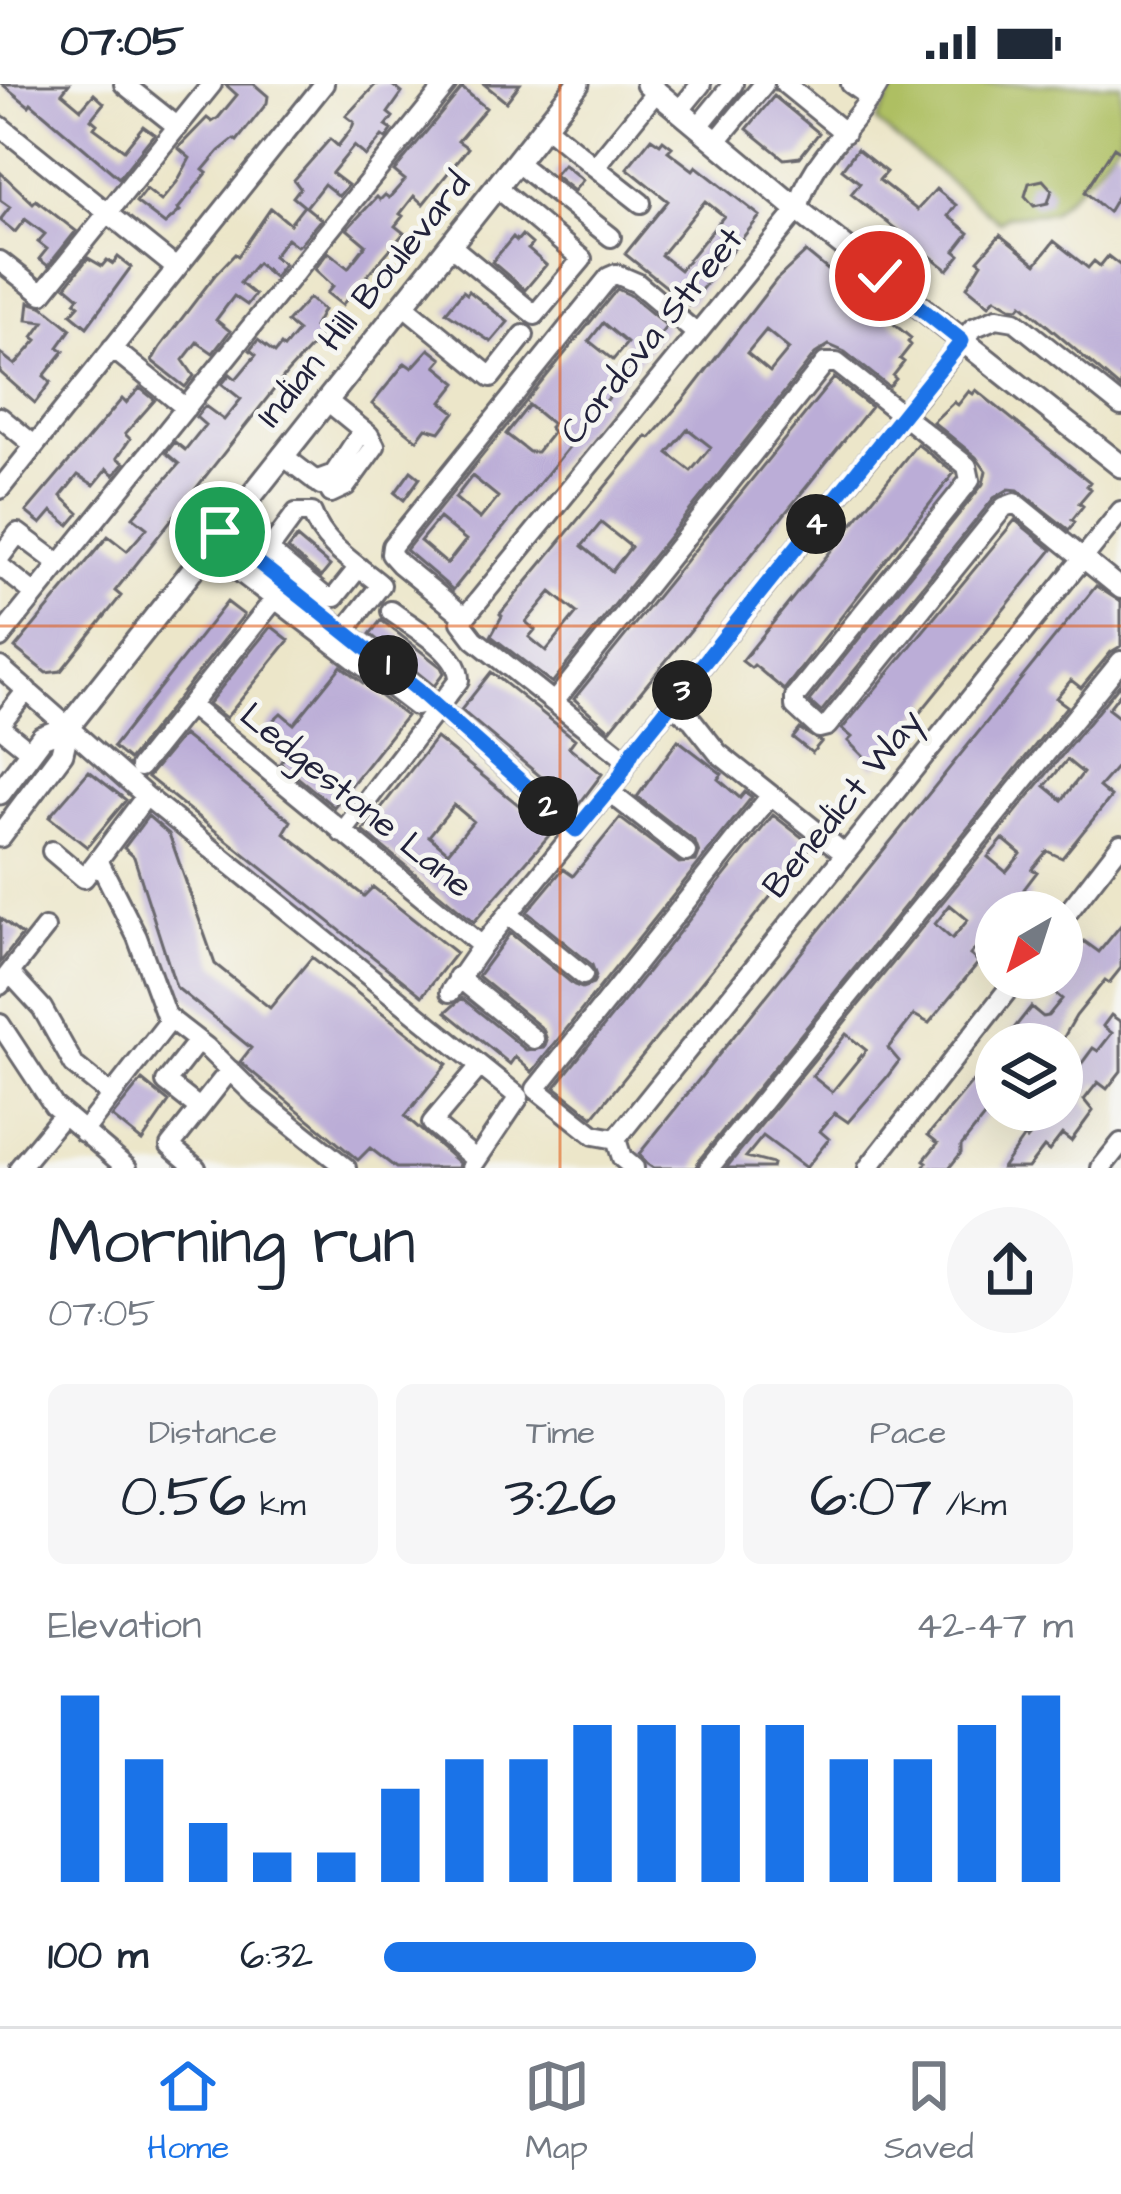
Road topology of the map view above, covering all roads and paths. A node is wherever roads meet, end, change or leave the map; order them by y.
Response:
1 (124, 84) edge
2 (212, 84) edge
3 (447, 84) edge
4 (578, 84) edge
5 (701, 84) edge
6 (733, 84) edge
7 (764, 84) edge
8 (785, 84) edge
9 (851, 84) edge
10 (313, 88) edge
11 (651, 88) edge
12 (875, 91) edge
13 (679, 111) junction
14 (0, 126) edge
15 (545, 126) junction
16 (178, 127) junction
17 (845, 133) junction
18 (707, 134) junction
19 (516, 162) junction
20 (596, 167) junction
21 (496, 187) junction
22 (640, 203) dead end
23 (798, 210) junction
24 (108, 214) junction
25 (611, 236) dead end
26 (450, 245) junction
27 (0, 261) edge
28 (176, 268) junction
29 (402, 304) junction
30 (697, 334) junction
31 (524, 335) dead end
32 (962, 341) junction
33 (112, 347) junction
34 (326, 400) junction
35 (1121, 406) edge
36 (186, 408) junction
37 (903, 416) junction
38 (0, 417) edge
39 (359, 427) junction
40 (34, 445) junction
41 (282, 455) junction
42 (1121, 466) edge
43 (314, 481) junction
44 (0, 489) edge
45 (1121, 511) edge
46 (214, 540) junction
47 (1082, 559) junction
48 (0, 562) edge
49 (58, 563) junction
50 (359, 567) junction
51 (1121, 589) edge
52 (35, 594) junction
53 (274, 600) junction
54 (391, 610) dead end
55 (463, 620) junction
56 (3, 627) edge
57 (339, 637) junction
58 (1121, 661) edge
59 (0, 667) edge
60 (27, 690) junction
61 (554, 702) junction
62 (671, 703) junction
63 (190, 706) junction
64 (432, 706) junction
65 (0, 725) edge
66 (68, 727) junction
67 (31, 752) junction
68 (630, 756) junction
69 (140, 767) dead end
70 (608, 791) junction
71 (0, 793) edge
72 (771, 795) junction
73 (146, 796) junction
74 (576, 830) junction
75 (342, 833) junction
76 (0, 836) edge
77 (1121, 844) edge
78 (52, 851) dead end
79 (686, 852) dead end
80 (845, 854) junction
81 (98, 860) junction
82 (1083, 893) edge
83 (508, 914) junction
84 (45, 928) dead end
85 (482, 946) junction
86 (583, 975) dead end
87 (5, 979) edge
88 (1000, 999) edge
89 (171, 1019) junction
90 (1, 1027) edge
91 (534, 1039) dead end
92 (198, 1041) junction
93 (480, 1066) junction
94 (230, 1070) junction
95 (111, 1095) junction
96 (199, 1108) junction
97 (63, 1115) junction
98 (83, 1132) junction
99 (616, 1139) junction
100 (1121, 1143) edge
101 (473, 1163) edge
102 (19, 1168) edge
103 (128, 1168) edge
104 (196, 1168) edge
105 (346, 1168) edge
106 (634, 1168) edge
107 (709, 1168) edge
108 (868, 1168) edge
109 (1101, 1168) edge

1 - 16 street
2 - 16 street
3 - 36 street
4 - 15 main road, Indian Hill Boulevard
5 - 13 street
6 - 18 street
7 - 18 street
8 - 17 street
9 - 12 street
10 - 28 street
11 - 13 main road
11 - 20 street
12 - 17 street, Cordova Street
13 - 18 main road
14 - 24 street
15 - 19 main road, Indian Hill Boulevard
15 - 20 street
16 - 24 street
17 - 23 street, Cordova Street
18 - 23 main road
19 - 21 main road, Indian Hill Boulevard
19 - 25 street
20 - 22 street
21 - 26 main road, Indian Hill Boulevard
21 - 26 street
23 - 30 street, Cordova Street
23 - 32 main road
24 - 27 street
24 - 28 street
26 - 29 main road, Indian Hill Boulevard
28 - 33 street
29 - 31 street
29 - 34 main road, Indian Hill Boulevard
30 - 55 street, Cordova Street
30 - 55 street
32 - 35 street
32 - 37 street
32 - 42 main road
33 - 36 street
33 - 40 street
34 - 39 street
34 - 41 main road, Indian Hill Boulevard
36 - 49 street
37 - 47 street
37 - 61 street
37 - 62 street
38 - 40 street
39 - 43 street
39 - 43 street
40 - 44 street
41 - 43 street
41 - 46 main road, Indian Hill Boulevard
45 - 47 street, Benedict Way
46 - 53 street
46 - 57 street
46 - 66 main road, Indian Hill Boulevard
47 - 51 street
47 - 80 street, Benedict Way
48 - 49 street
48 - 52 street
49 - 52 street
50 - 50 street
50 - 57 street
52 - 56 street
53 - 57 street
53 - 63 street, Ledgestone Lane
54 - 64 street
55 - 61 street
57 - 64 street
58 - 107 street
59 - 60 street
60 - 65 street
60 - 66 street
61 - 68 street
62 - 68 street
62 - 72 street
63 - 69 street, Ledgestone Lane
63 - 75 street, Ledgestone Lane
64 - 74 street
64 - 75 street
65 - 67 street
66 - 67 main road
66 - 73 street
66 - 76 main road
67 - 71 main road
68 - 70 street
70 - 74 street
70 - 79 street
72 - 80 street
72 - 99 street
73 - 81 street
73 - 93 street
74 - 83 street
75 - 85 street, Ledgestone Lane
77 - 82 street
78 - 81 street
80 - 99 street, Benedict Way
81 - 89 street
83 - 85 street
83 - 86 street
84 - 87 street
85 - 91 street
87 - 95 street
88 - 108 street
89 - 92 street
89 - 95 street
90 - 97 street
92 - 94 street
92 - 96 street
93 - 101 street
93 - 101 street
94 - 96 street
94 - 105 street
95 - 98 street
96 - 104 street
97 - 98 street
97 - 102 street
98 - 103 street
99 - 106 street
100 - 109 street

